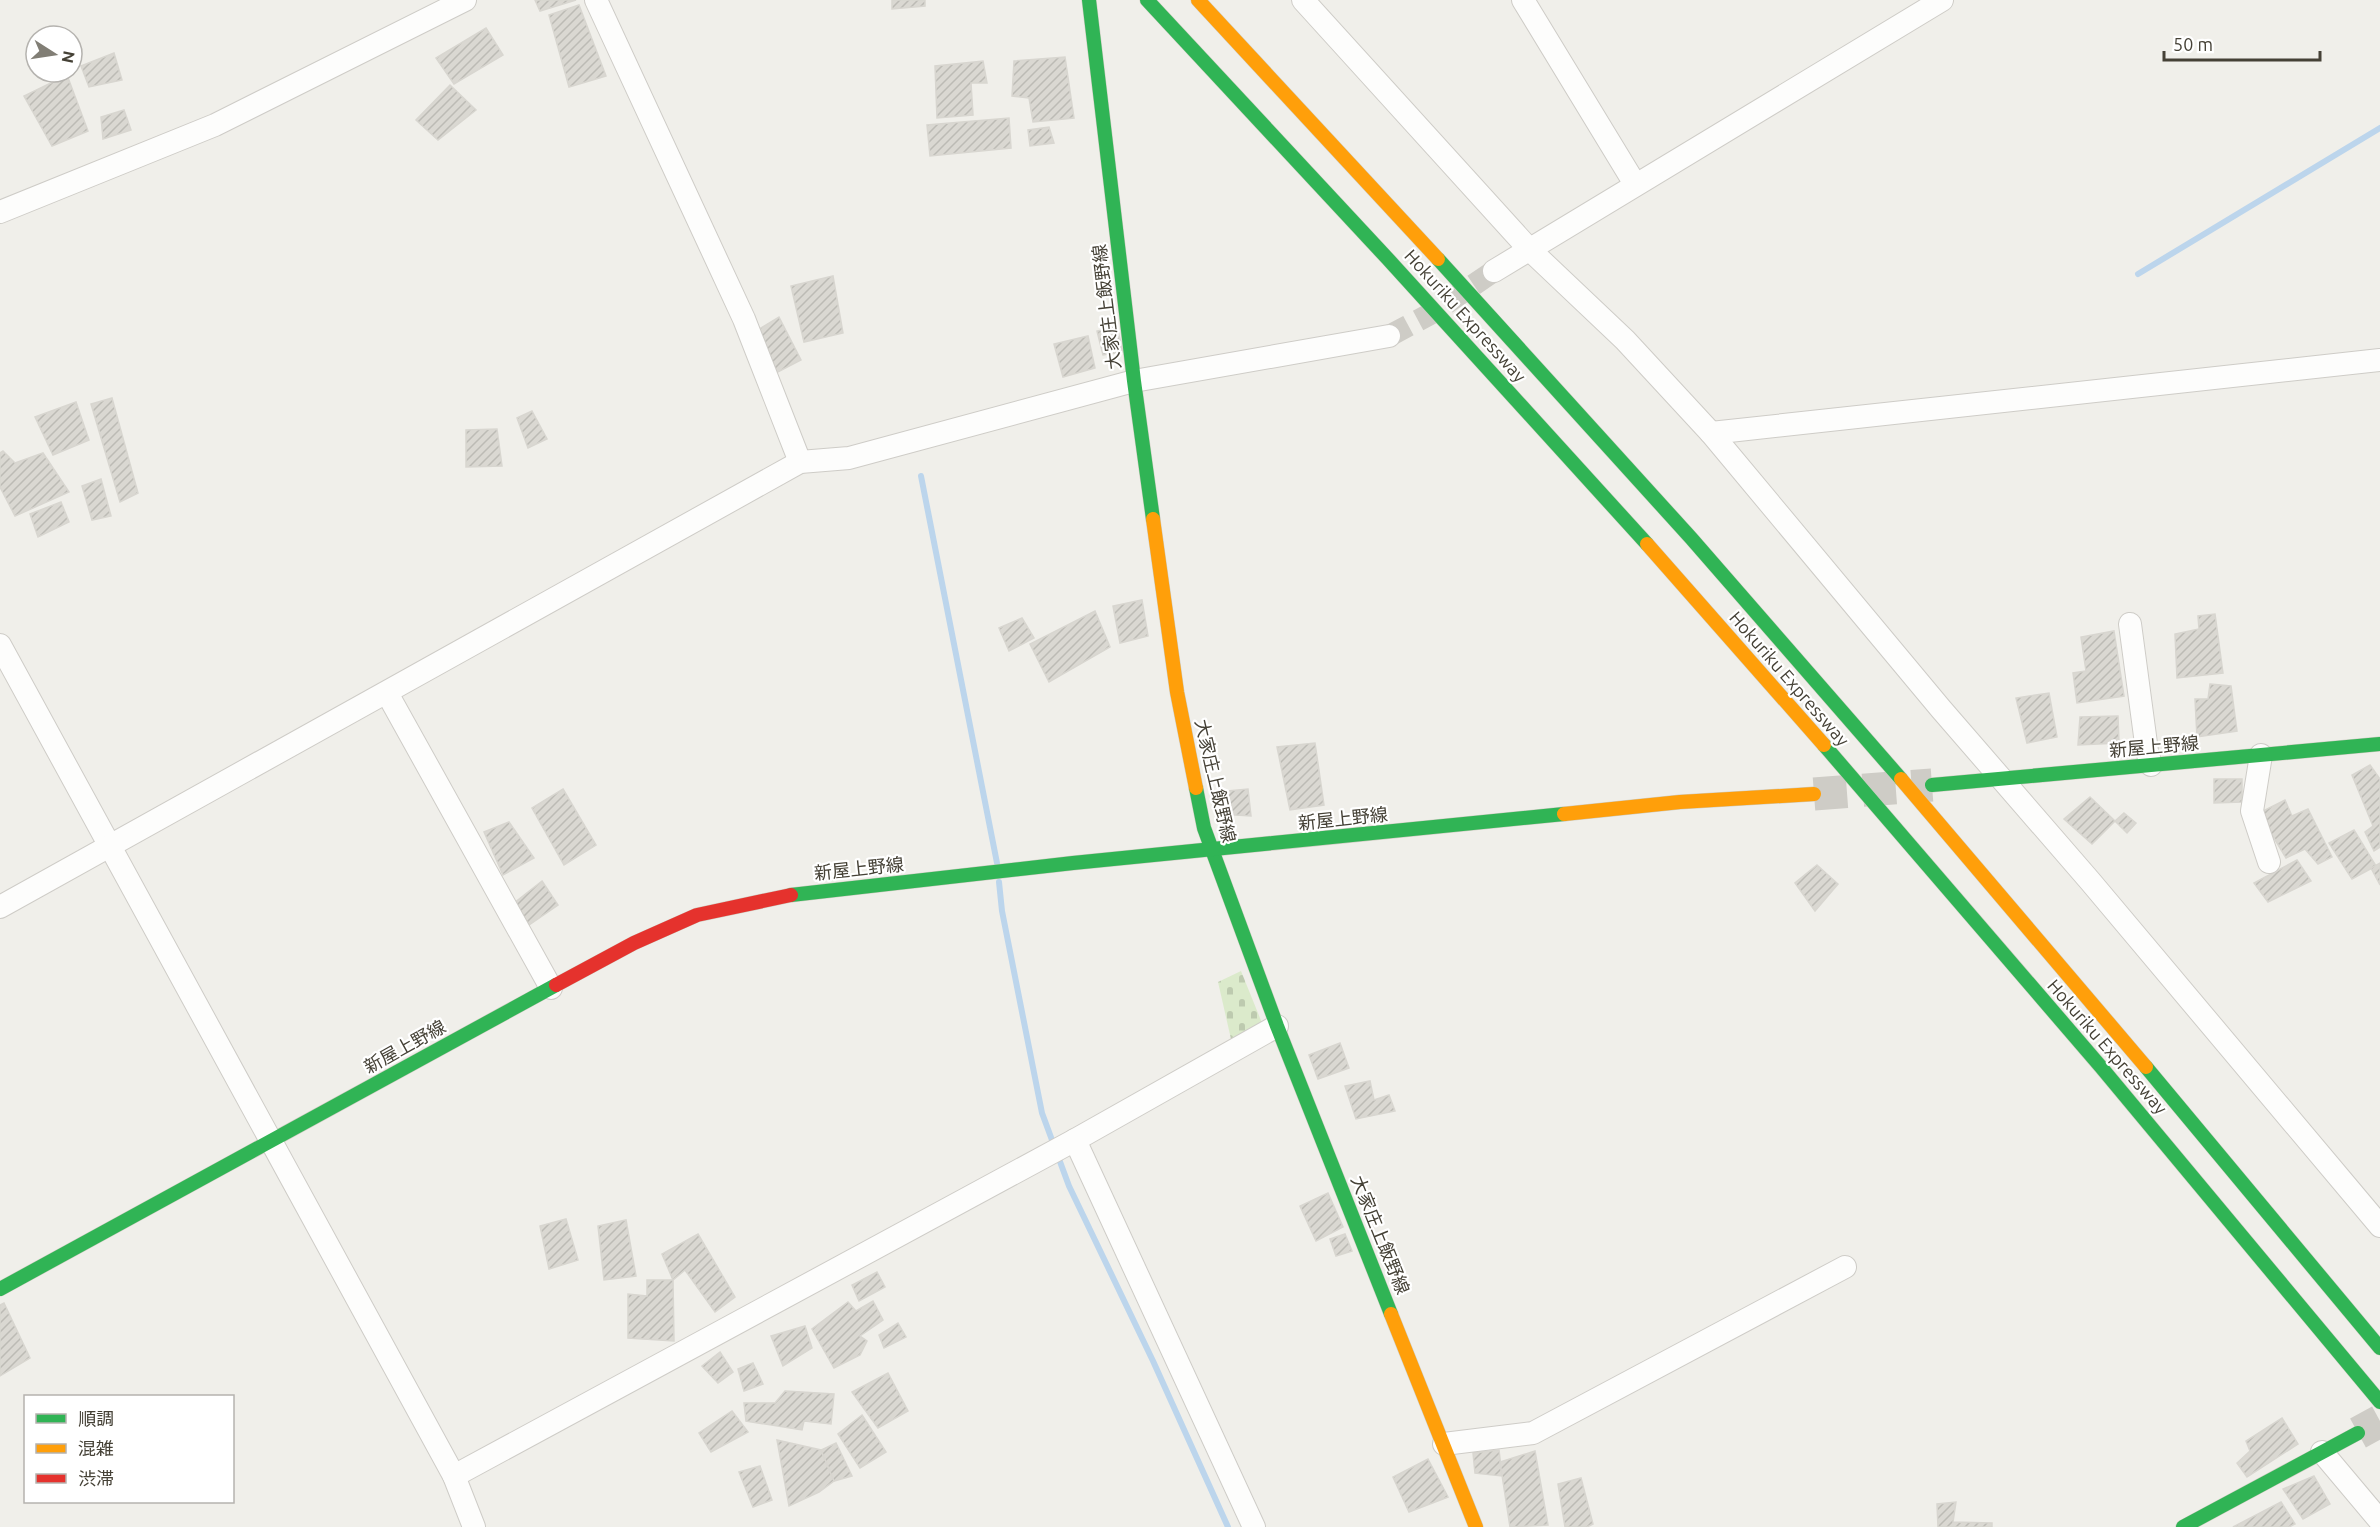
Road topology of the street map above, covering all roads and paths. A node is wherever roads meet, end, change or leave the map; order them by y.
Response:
1 (465, 0) edge
2 (596, 0) edge
3 (1089, 0) edge
4 (1147, 0) edge
5 (1198, 0) edge
6 (1303, 0) edge
7 (1523, 0) edge
8 (1942, 0) edge
9 (1635, 184) junction
10 (0, 212) edge
11 (1529, 249) junction
12 (1494, 271) tunnel mouth
13 (1389, 336) tunnel mouth
14 (2380, 360) edge
15 (1134, 381) junction
16 (1711, 433) junction
17 (800, 462) junction
18 (2130, 624) dead end
19 (0, 645) edge
20 (387, 693) junction
21 (2380, 744) edge
22 (2260, 755) junction
23 (2151, 765) junction
24 (2002, 779) junction
25 (1932, 785) tunnel mouth
26 (1814, 794) tunnel mouth
27 (109, 847) junction
28 (1212, 850) junction
29 (2269, 862) dead end
30 (0, 907) edge
31 (551, 988) junction
32 (1278, 1026) junction
33 (1074, 1140) junction
34 (271, 1141) junction
35 (2380, 1226) edge
36 (1845, 1267) dead end
37 (0, 1289) edge
38 (2380, 1348) edge
39 (2380, 1402) edge
40 (2358, 1433) tunnel mouth
41 (1443, 1444) junction
42 (2322, 1452) junction
43 (454, 1476) junction
44 (2380, 1521) edge
45 (474, 1527) edge
46 (1254, 1527) edge
47 (1476, 1527) edge
48 (2182, 1527) edge

1 - 10 street
2 - 17 street
3 - 15 main road, 大家庄上飯野線
4 - 39 main road, Hokuriku Expressway
5 - 38 main road, Hokuriku Expressway
6 - 11 street
7 - 9 street
8 - 9 street
9 - 11 street
11 - 12 street
11 - 16 street
13 - 15 street
14 - 16 street
15 - 17 street
15 - 28 main road, 大家庄上飯野線
16 - 24 street
17 - 20 street
18 - 23 street
19 - 27 street
20 - 27 street
20 - 31 street
21 - 22 main road, 新屋上野線
22 - 23 main road, 新屋上野線
22 - 29 street
23 - 24 main road, 新屋上野線
24 - 25 main road, 新屋上野線
24 - 35 street
26 - 28 main road, 新屋上野線
27 - 30 street
27 - 34 street
28 - 31 main road, 新屋上野線
28 - 32 main road, 大家庄上飯野線
31 - 34 main road, 新屋上野線
32 - 33 street
32 - 41 main road, 大家庄上飯野線
33 - 43 street
33 - 46 street
34 - 37 main road, 新屋上野線
34 - 43 street
36 - 41 street
40 - 42 main road
41 - 47 main road, 大家庄上飯野線
42 - 44 street
42 - 48 main road
43 - 45 street

